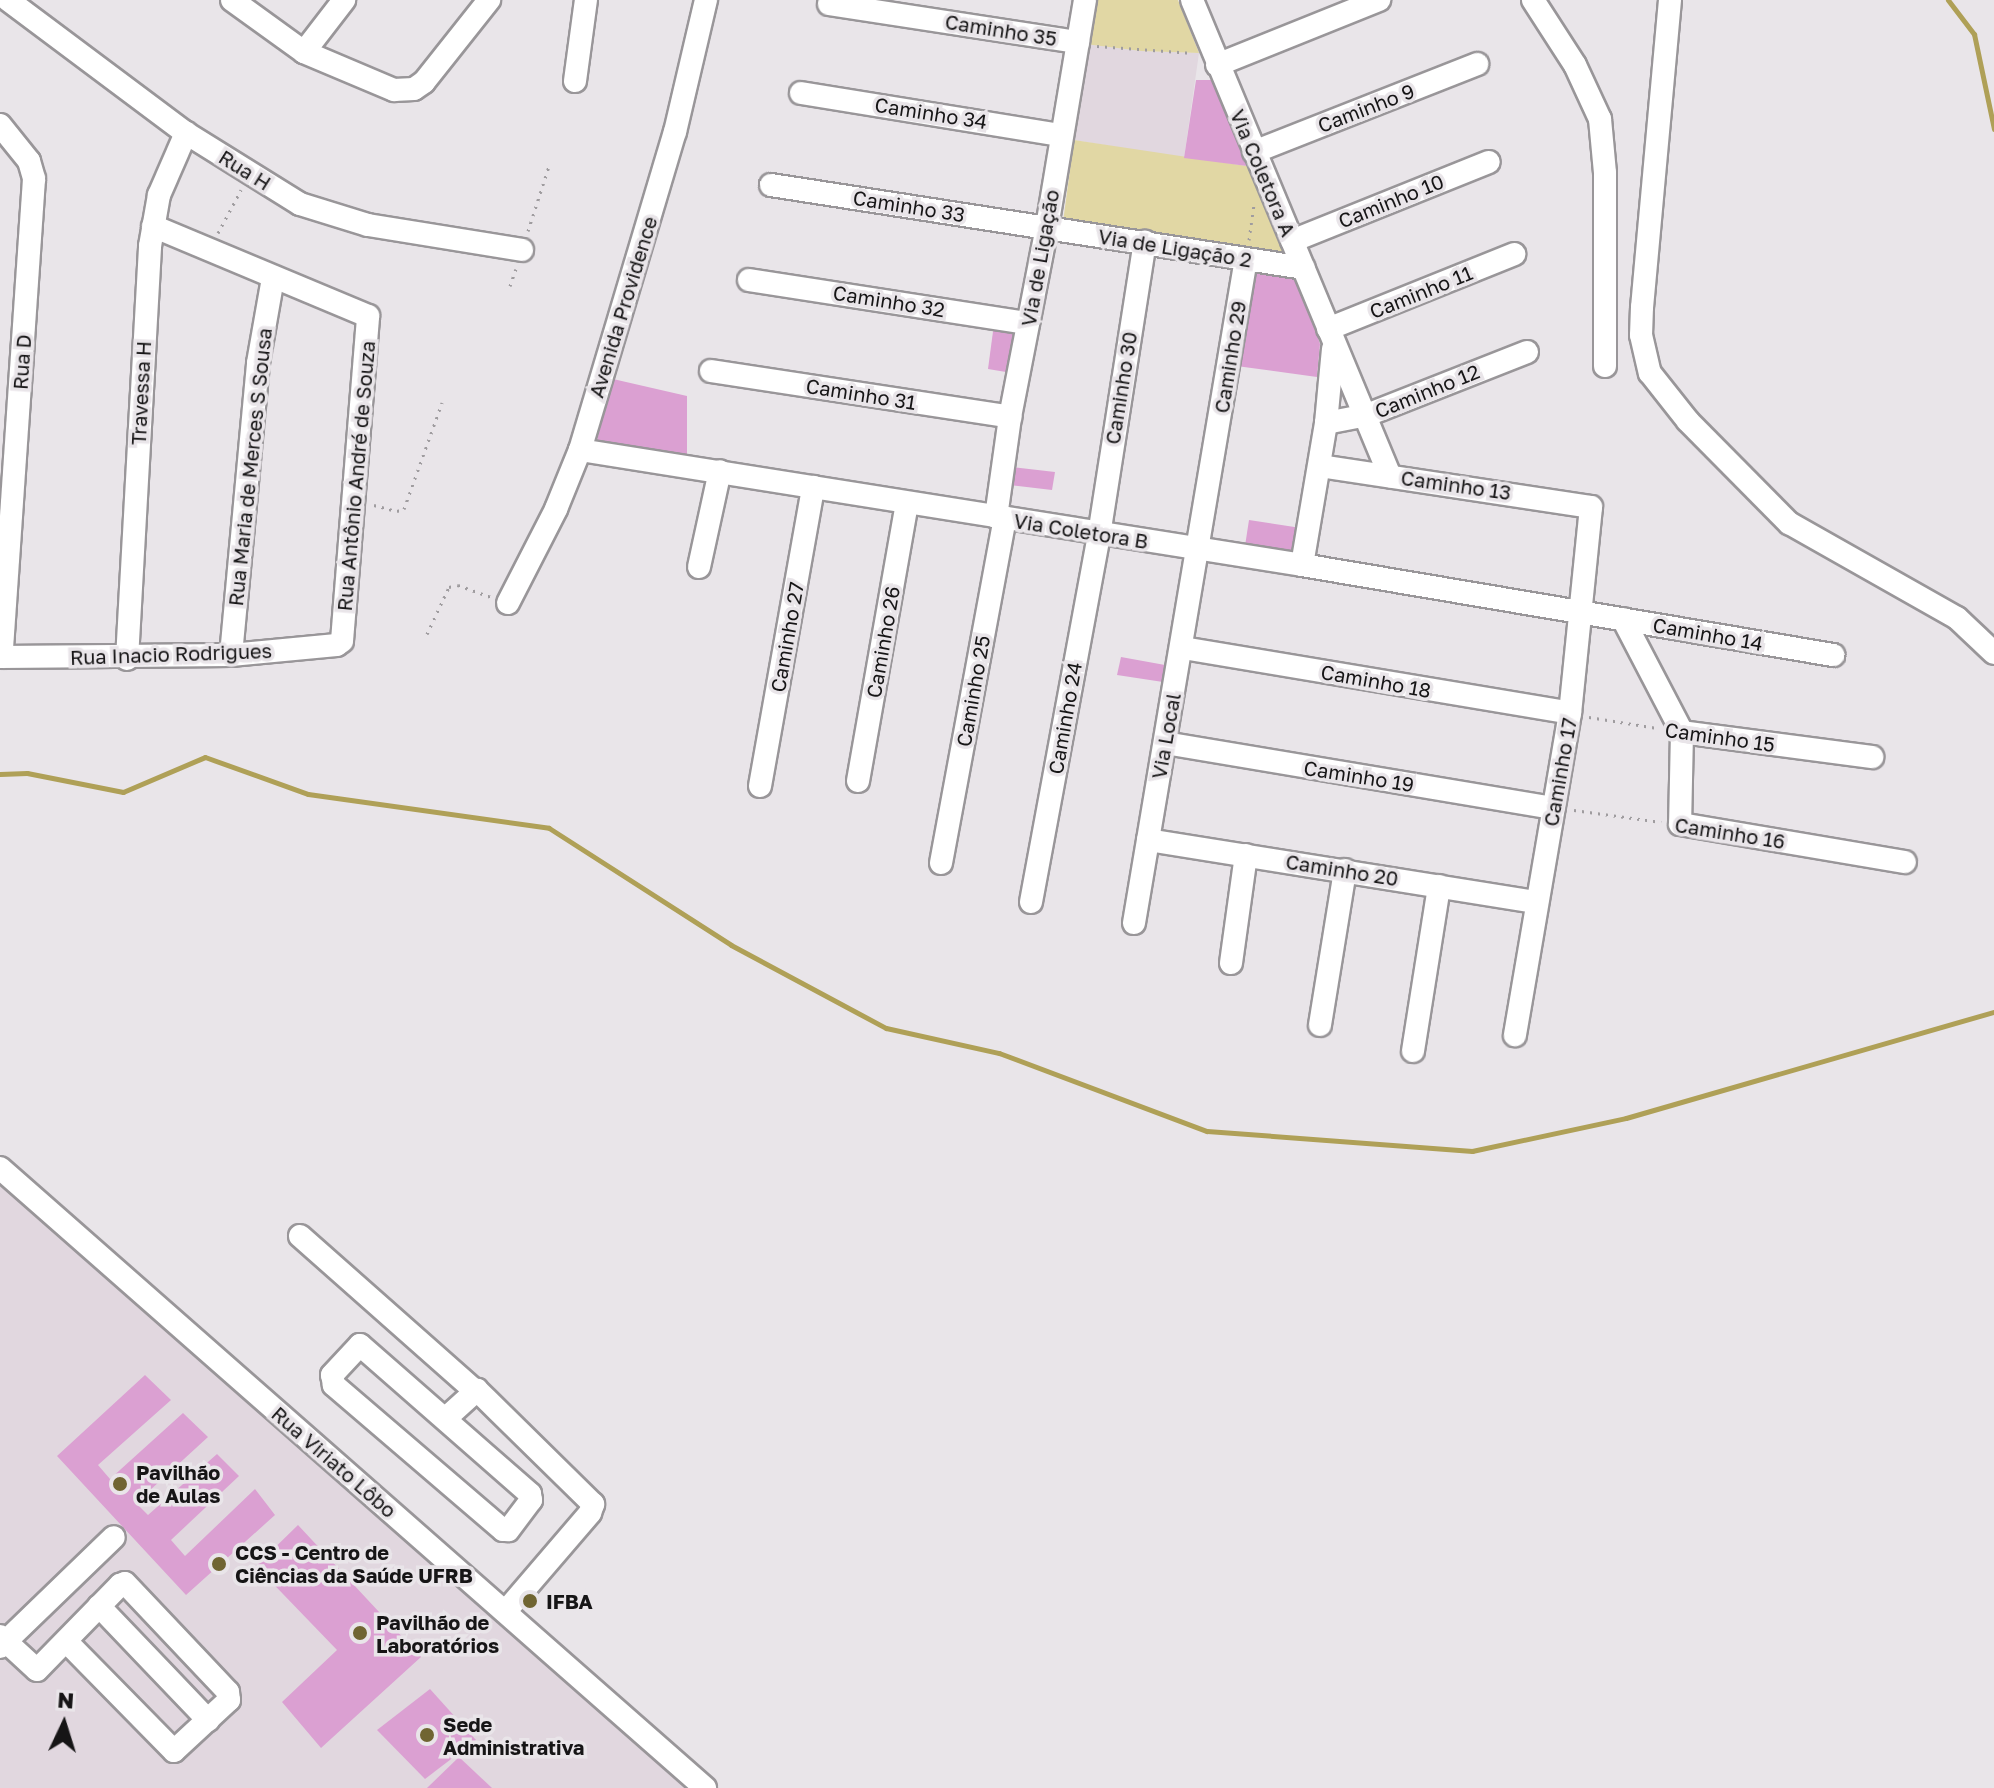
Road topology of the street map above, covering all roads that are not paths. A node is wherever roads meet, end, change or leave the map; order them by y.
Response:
1 (8, 0) edge
2 (232, 0) edge
3 (344, 0) edge
4 (489, 0) edge
5 (586, 0) edge
6 (706, 0) edge
7 (1085, 0) edge
8 (1192, 0) edge
9 (1379, 0) edge
10 (1533, 0) edge
11 (1670, 0) edge
12 (829, 4) dead end
13 (1078, 42) junction
14 (304, 52) junction
15 (1215, 59) junction
16 (1477, 64) dead end
17 (575, 81) dead end
18 (801, 93) dead end
19 (0, 125) edge
20 (186, 133) junction
21 (1061, 135) junction
22 (1257, 158) junction
23 (1489, 162) dead end
24 (771, 185) dead end
25 (153, 226) junction
26 (1047, 227) junction
27 (1292, 241) junction
28 (1145, 242) junction
29 (522, 250) road end
30 (1515, 254) dead end
31 (1246, 259) junction
32 (1304, 268) junction
33 (273, 278) junction
34 (749, 280) dead end
35 (1028, 323) junction
36 (1330, 338) junction
37 (1527, 352) dead end
38 (1605, 366) dead end
39 (711, 371) dead end
40 (1367, 415) junction
41 (1010, 417) junction
42 (1326, 423) junction
43 (580, 450) junction
44 (1320, 466) junction
45 (720, 471) junction
46 (1390, 476) junction
47 (813, 487) junction
48 (907, 503) junction
49 (1591, 507) joint
50 (1000, 518) junction
51 (1099, 535) junction
52 (1198, 549) junction
53 (1302, 565) junction
54 (699, 567) dead end
55 (508, 603) road end
56 (1582, 612) junction
57 (1623, 619) junction
58 (341, 643) joint
59 (1183, 648) junction
60 (1994, 653) edge
61 (231, 655) junction
62 (1833, 655) dead end
63 (0, 657) edge
64 (127, 659) junction
65 (1570, 713) junction
66 (1682, 732) junction
67 (1165, 743) junction
68 (1872, 757) dead end
69 (858, 781) dead end
70 (760, 786) dead end
71 (1554, 808) junction
72 (1148, 840) junction
73 (1246, 855) junction
74 (1905, 862) dead end
75 (941, 863) dead end
76 (1345, 870) junction
77 (1439, 886) junction
78 (1031, 902) dead end
79 (1536, 902) junction
80 (1134, 923) dead end
81 (1231, 963) dead end
82 (1320, 1025) dead end
83 (1515, 1035) dead end
84 (1413, 1051) dead end
85 (0, 1168) edge
86 (300, 1236) dead end
87 (474, 1390) junction
88 (446, 1418) junction
89 (114, 1537) dead end
90 (99, 1606) junction
91 (505, 1612) junction
92 (66, 1641) junction
93 (2, 1642) edge
94 (208, 1720) junction
95 (705, 1788) edge

1 - 20 street, Rua H
2 - 14 street
3 - 14 street
4 - 14 street
5 - 17 street
6 - 43 street, Avenida Providence
7 - 13 street, Via de Ligação
8 - 15 street, Via Coletora A
9 - 15 street
10 - 38 street
11 - 60 street
12 - 13 street, Caminho 35
13 - 21 street, Via de Ligação
15 - 22 street, Via Coletora A
16 - 22 street, Caminho 9
18 - 21 street, Caminho 34
19 - 63 street, Rua D
20 - 25 street, Travessa H
20 - 29 street, Rua H
21 - 26 street, Via de Ligação
22 - 27 street, Via Coletora A
23 - 27 street, Caminho 10
24 - 26 street, Caminho 33
25 - 33 street
25 - 64 street, Travessa H
26 - 28 street, Via de Ligação 2
26 - 35 street, Via de Ligação
27 - 32 street, Via Coletora A
28 - 31 street, Via de Ligação 2
28 - 51 street, Caminho 30
30 - 36 street, Caminho 11
31 - 32 street, Via de Ligação 2
31 - 52 street, Caminho 29
32 - 36 street, Via Coletora A
33 - 58 street, Rua Antônio André de Souza
33 - 61 street, Rua Maria de Merces S Sousa
34 - 35 street, Caminho 32
35 - 41 street, Via de Ligação
36 - 40 street, Via Coletora A
36 - 42 street, Via Coletora A
37 - 40 street, Caminho 12
39 - 41 street, Caminho 31
40 - 42 street, Caminho 12
40 - 46 street, Via Coletora A
41 - 50 street, Via de Ligação
42 - 44 street, Via Coletora A
43 - 45 street, Via Coletora B
43 - 55 street, Avenida Providence
44 - 46 street, Caminho 13
44 - 53 street, Via Coletora A
45 - 47 street, Via Coletora B
45 - 54 street
46 - 49 street, Caminho 13
47 - 48 street, Via Coletora B
47 - 70 street, Caminho 27
48 - 50 street, Via Coletora B
48 - 69 street, Caminho 26
49 - 56 street, Caminho 17
50 - 51 street, Via Coletora B
50 - 75 street, Caminho 25
51 - 52 street, Via Coletora B
51 - 78 street, Caminho 24
52 - 53 street, Via Coletora B
52 - 59 street, Via Local
53 - 56 street, Via Coletora B
56 - 57 street, Caminho 14
56 - 65 street, Caminho 17
57 - 62 street, Caminho 14
57 - 66 street
58 - 61 street, Rua Inacio Rodrigues
59 - 65 street, Caminho 18
59 - 67 street, Via Local
61 - 64 street, Rua Inacio Rodrigues
63 - 64 street, Rua Inacio Rodrigues
65 - 71 street, Caminho 17
66 - 68 street, Caminho 15
66 - 74 street, Caminho 16
67 - 71 street, Caminho 19
67 - 72 street, Via Local
71 - 79 street, Caminho 17
72 - 73 street, Caminho 20
72 - 80 street, Via Local
73 - 76 street, Caminho 20
73 - 81 street
76 - 77 street, Caminho 20
76 - 82 street
77 - 79 street, Caminho 20
77 - 84 street
79 - 83 street, Caminho 17
85 - 91 street, Rua Viriato Lôbo
86 - 87 street
87 - 88 street
87 - 91 street
88 - 88 street
89 - 93 street
90 - 92 street
90 - 94 street
90 - 94 street
91 - 95 street, Rua Viriato Lôbo
92 - 93 street
92 - 94 street

